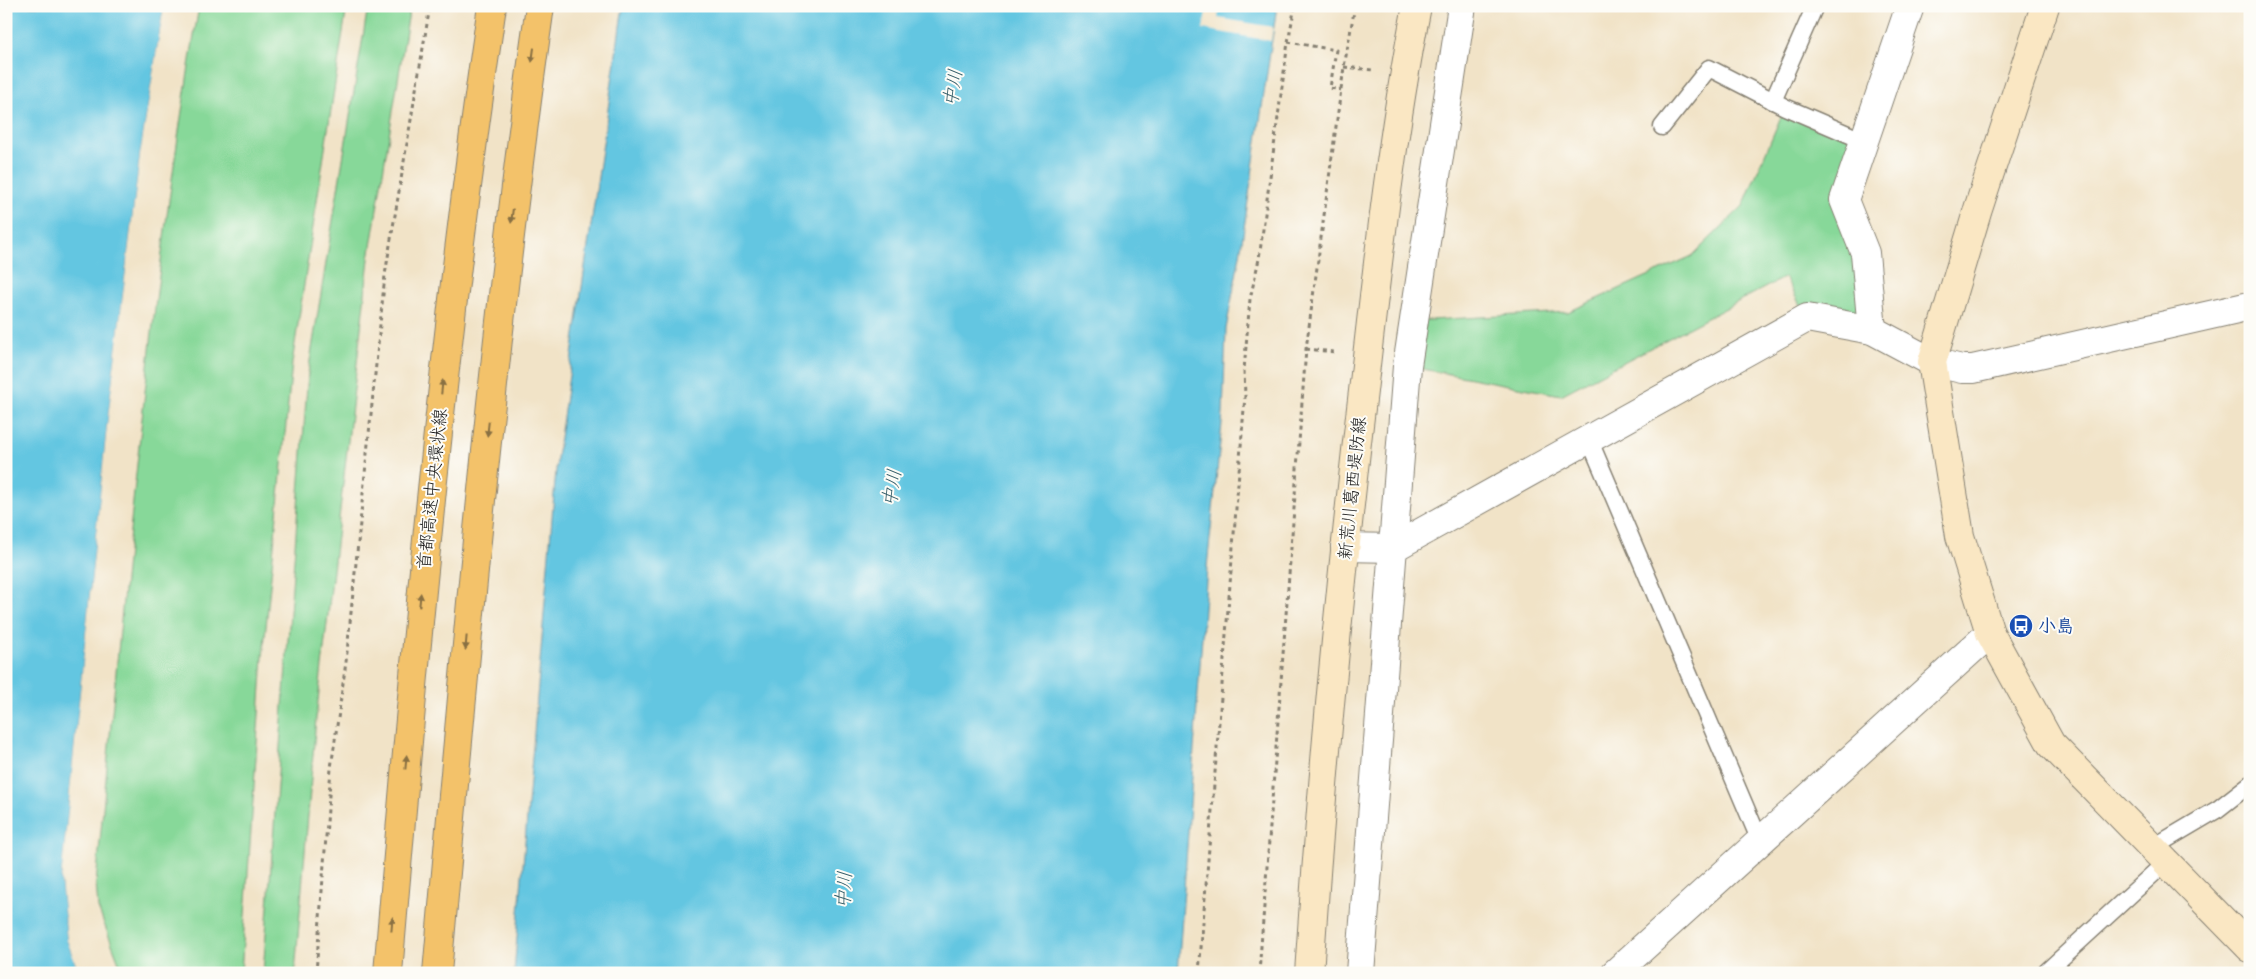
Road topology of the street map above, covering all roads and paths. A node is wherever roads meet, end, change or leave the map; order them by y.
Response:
1 (430, 6) edge
2 (492, 6) edge
3 (540, 6) edge
4 (1295, 6) edge
5 (1355, 6) edge
6 (1417, 6) edge
7 (1462, 6) edge
8 (1815, 6) edge
9 (1910, 6) edge
10 (2045, 6) edge
11 (1288, 42) junction
12 (1341, 90) junction
13 (1773, 101) junction
14 (1662, 127) dead end
15 (1864, 141) junction
16 (2250, 306) edge
17 (1872, 330) junction
18 (1932, 362) junction
19 (1589, 439) junction
20 (1345, 547) junction
21 (1393, 548) junction
22 (1990, 633) junction
23 (2250, 784) edge
24 (1760, 841) junction
25 (2159, 855) junction
26 (2250, 948) edge
27 (2045, 972) edge
28 (316, 973) edge
29 (388, 973) edge
30 (437, 973) edge
31 (1199, 973) edge
32 (1259, 973) edge
33 (1308, 973) edge
34 (1360, 973) edge
35 (1615, 973) edge

1 - 28 path
29 -> 2 highway, 首都高速中央環状線
3 -> 30 highway
4 - 11 path
5 - 12 path
6 - 20 street, 新荒川葛西堤防線
7 - 21 street
8 - 13 lane
9 - 15 street
10 - 18 street
11 - 12 path
11 - 31 path
12 - 32 path
13 - 14 lane
13 - 15 lane
15 - 17 street
16 - 18 street
17 - 18 street
17 - 19 street
18 - 22 street
19 - 21 street
19 - 24 lane
20 - 21 street
20 - 33 street, 新荒川葛西堤防線
21 - 34 street
22 - 24 street
22 - 25 street
23 - 25 lane
24 - 35 street
25 - 26 street
25 - 27 lane

